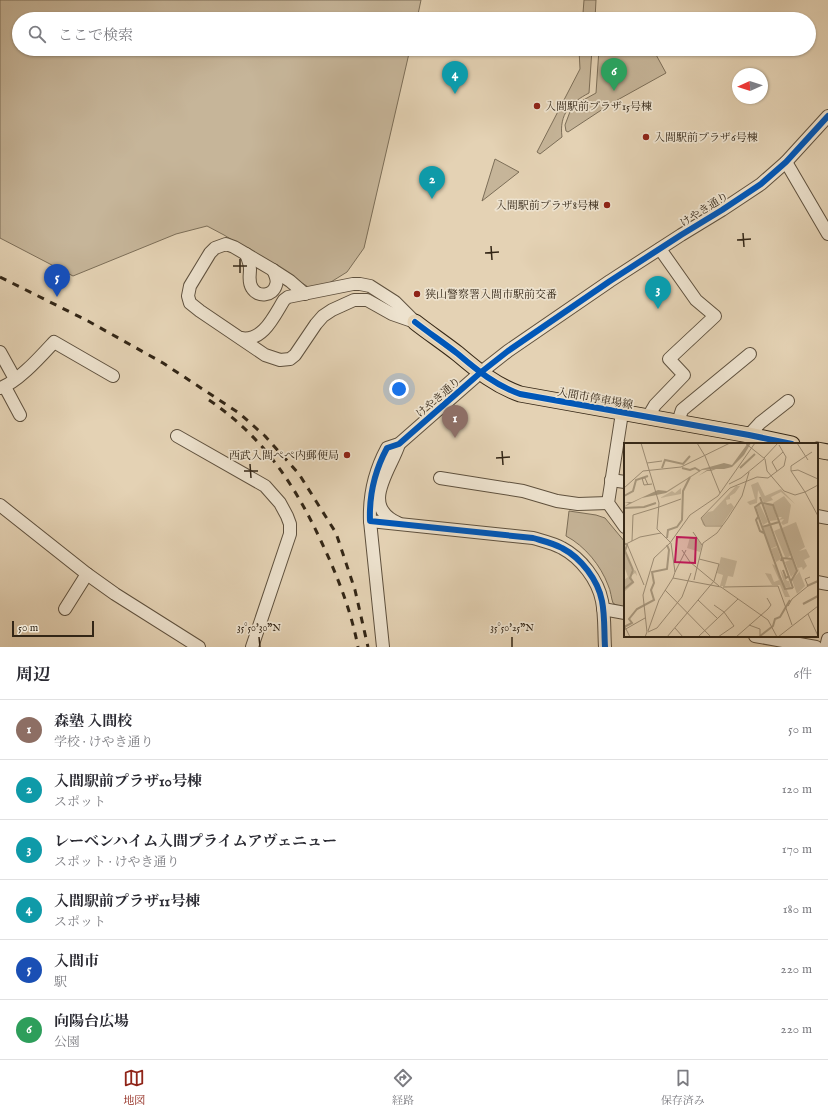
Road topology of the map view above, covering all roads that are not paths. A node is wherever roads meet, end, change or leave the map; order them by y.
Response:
1 (828, 116) edge
2 (786, 162) junction
3 (828, 234) edge
4 (660, 249) junction
5 (246, 254) junction
6 (273, 270) junction
7 (305, 294) junction
8 (415, 322) junction
9 (264, 331) junction
10 (241, 338) junction
11 (0, 352) edge
12 (265, 354) junction
13 (750, 354) dead end
14 (480, 373) junction
15 (113, 376) dead end
16 (15, 379) junction
17 (2, 387) edge
18 (788, 400) dead end
19 (622, 413) junction
20 (20, 415) dead end
21 (648, 418) junction
22 (678, 422) junction
23 (749, 435) junction
24 (177, 436) dead end
25 (787, 443) edge
26 (399, 444) junction
27 (818, 450) edge
28 (828, 452) edge
29 (440, 478) dead end
30 (611, 480) junction
31 (624, 482) edge
32 (608, 503) junction
33 (0, 505) edge
34 (818, 516) edge
35 (828, 518) edge
36 (370, 521) junction
37 (406, 525) junction
38 (624, 526) edge
39 (87, 574) junction
40 (818, 582) edge
41 (828, 584) edge
42 (65, 609) dead end
43 (603, 609) junction
44 (624, 612) edge
45 (761, 637) edge
46 (828, 639) edge
47 (199, 647) edge
48 (252, 647) edge
49 (383, 647) edge
50 (605, 647) edge
51 (816, 647) edge
52 (826, 647) edge

1 - 2 street, けやき通り
2 - 3 street
2 - 4 street, けやき通り
4 - 14 street, けやき通り
4 - 21 street
5 - 6 street
5 - 6 street
5 - 10 street
6 - 7 street
7 - 8 street
7 - 9 street
8 - 12 street
8 - 14 main road, 入間市停車場線
9 - 10 street
9 - 12 street
10 - 12 street
11 - 16 street
13 - 22 street
14 - 19 main road, 入間市停車場線
14 - 26 street, けやき通り
15 - 16 street
16 - 17 street
17 - 20 street
18 - 23 street
19 - 21 main road, 入間市停車場線
19 - 30 street
21 - 22 main road, 入間市停車場線
22 - 23 main road, 入間市停車場線
23 - 25 main road, 入間市停車場線
24 - 48 street
26 - 36 street, けやき通り
26 - 37 street, けやき通り
27 - 28 main road
29 - 32 street
30 - 31 street
30 - 32 street
32 - 38 street
33 - 39 street
34 - 35 street
36 - 37 street, けやき通り
36 - 49 street
37 - 43 street, けやき通り
39 - 42 street
39 - 47 street
40 - 41 street
43 - 44 street
43 - 50 street, けやき通り
45 - 51 street
46 - 52 street

